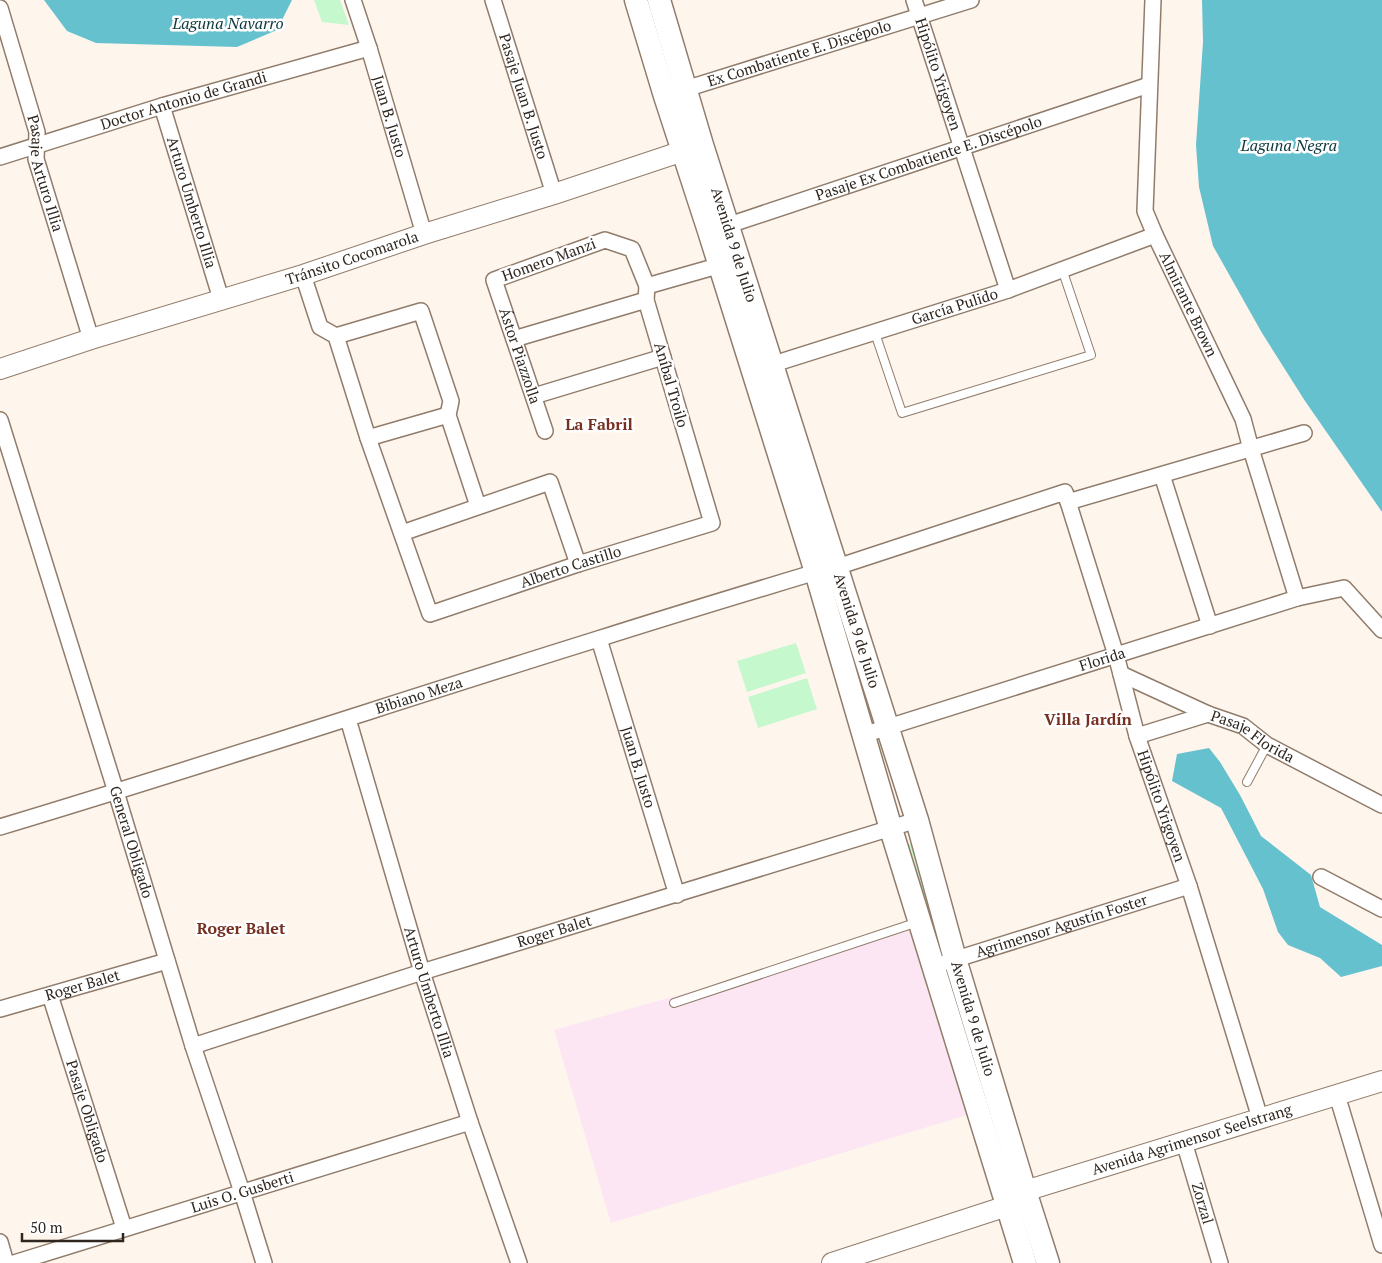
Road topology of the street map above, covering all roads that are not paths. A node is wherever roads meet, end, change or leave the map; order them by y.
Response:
1 (353, 0) edge
2 (493, 0) edge
3 (636, 0) edge
4 (659, 0) edge
5 (914, 0) edge
6 (970, 0) edge
7 (1153, 0) edge
8 (0, 8) edge
9 (919, 16) junction
10 (369, 48) junction
11 (1149, 84) junction
12 (675, 93) junction
13 (162, 106) junction
14 (37, 144) junction
15 (692, 148) junction
16 (961, 148) junction
17 (0, 156) edge
18 (554, 194) junction
19 (718, 228) junction
20 (424, 234) junction
21 (1155, 235) junction
22 (632, 249) joint
23 (729, 262) junction
24 (1062, 269) junction
25 (303, 275) junction
26 (494, 280) joint
27 (1008, 290) junction
28 (646, 293) junction
29 (221, 299) junction
30 (874, 333) junction
31 (336, 336) junction
32 (91, 339) junction
33 (514, 339) junction
34 (663, 357) junction
35 (763, 368) junction
36 (0, 369) edge
37 (534, 396) junction
38 (448, 416) junction
39 (0, 420) edge
40 (545, 431) dead end
41 (1304, 434) dead end
42 (368, 438) junction
43 (1251, 449) junction
44 (1162, 475) junction
45 (1067, 497) junction
46 (478, 506) junction
47 (712, 523) joint
48 (402, 533) junction
49 (578, 564) junction
50 (826, 570) junction
51 (1297, 598) junction
52 (1210, 626) junction
53 (1382, 630) edge
54 (598, 638) junction
55 (1116, 655) junction
56 (1121, 674) junction
57 (1208, 714) junction
58 (348, 719) junction
59 (887, 726) junction
60 (863, 735) junction
61 (1138, 736) junction
62 (1267, 745) junction
63 (1247, 782) dead end
64 (116, 792) junction
65 (1382, 805) edge
66 (917, 820) junction
67 (0, 827) edge
68 (891, 829) junction
69 (1321, 877) dead end
70 (1189, 886) junction
71 (677, 895) junction
72 (1382, 909) edge
73 (920, 922) junction
74 (956, 959) junction
75 (166, 961) junction
76 (934, 966) junction
77 (422, 972) junction
78 (50, 995) junction
79 (674, 1003) dead end
80 (0, 1009) edge
81 (193, 1046) junction
82 (1382, 1081) edge
83 (1337, 1095) junction
84 (1260, 1118) junction
85 (470, 1122) junction
86 (1184, 1142) junction
87 (1025, 1191) junction
88 (242, 1192) junction
89 (1007, 1206) junction
90 (124, 1228) junction
91 (0, 1242) edge
92 (1382, 1245) edge
93 (6, 1263) edge
94 (14, 1263) edge
95 (264, 1263) edge
96 (519, 1263) edge
97 (832, 1263) edge
98 (1026, 1263) edge
99 (1048, 1263) edge
100 (1220, 1263) edge

1 - 10 street, Juan B. Justo
2 - 18 street, Pasaje Juan B. Justo
3 - 12 main road, Avenida 9 de Julio
4 - 12 main road, Avenida 9 de Julio
5 - 9 street, Hipólito Yrigoyen
6 - 9 street, Ex Combatiente E. Discépolo
7 - 11 street, Almirante Brown
8 - 14 street, Pasaje Arturo Illia
9 - 12 street, Ex Combatiente E. Discépolo
9 - 16 street, Hipólito Yrigoyen
10 - 13 street, Doctor Antonio de Grandi
10 - 20 street, Juan B. Justo
11 - 16 street, Pasaje Ex Combatiente E. Discépolo
11 - 21 street, Almirante Brown
12 - 15 main road, Avenida 9 de Julio
13 - 14 street, Doctor Antonio de Grandi
13 - 29 street, Arturo Umberto Illia
14 - 17 street, Doctor Antonio de Grandi
14 - 32 street, Pasaje Arturo Illia
15 - 18 street, Tránsito Cocomarola
15 - 19 main road, Avenida 9 de Julio
16 - 19 street, Pasaje Ex Combatiente E. Discépolo
16 - 27 street, Hipólito Yrigoyen
18 - 20 street, Tránsito Cocomarola
19 - 23 main road, Avenida 9 de Julio
20 - 25 street, Tránsito Cocomarola
21 - 24 street, García Pulido
21 - 43 street, Almirante Brown
22 - 26 street, Homero Manzi
22 - 28 street, Aníbal Troilo
23 - 28 street
23 - 35 main road, Avenida 9 de Julio
24 - 27 street, García Pulido
24 - 30 lane
25 - 29 street, Tránsito Cocomarola
25 - 31 street
26 - 33 street, Ástor Piazzolla
27 - 30 street, García Pulido
28 - 33 street
28 - 34 street, Aníbal Troilo
29 - 32 street, Tránsito Cocomarola
30 - 35 street, García Pulido
31 - 38 street
31 - 42 street
32 - 36 street, Tránsito Cocomarola
33 - 37 street, Ástor Piazzolla
34 - 37 street
34 - 47 street, Aníbal Troilo
35 - 50 main road, Avenida 9 de Julio
37 - 40 street, Ástor Piazzolla
38 - 42 street
38 - 46 street
39 - 64 street, General Obligado
41 - 43 street, Bibiano Meza
42 - 48 street
43 - 44 street, Bibiano Meza
43 - 51 street, Almirante Brown
44 - 45 street, Bibiano Meza
44 - 52 street
45 - 50 street, Bibiano Meza
45 - 55 street, Hipólito Yrigoyen
46 - 48 street
46 - 49 street
47 - 49 street, Alberto Castillo
48 - 49 street, Alberto Castillo
50 - 54 street, Bibiano Meza
50 - 59 main road, Avenida 9 de Julio
50 - 60 main road, Avenida 9 de Julio
51 - 52 street, Florida
51 - 53 street, Florida
52 - 55 street, Florida
54 - 58 street, Bibiano Meza
54 - 71 street, Juan B. Justo
55 - 56 street, Hipólito Yrigoyen
55 - 59 street, Florida
56 - 57 street, Pasaje Florida
56 - 61 street, Hipólito Yrigoyen
57 - 61 street
57 - 62 street, Pasaje Florida
58 - 64 street, Bibiano Meza
58 - 77 street, Arturo Umberto Illia
59 - 60 street, Florida
59 - 66 main road, Avenida 9 de Julio
60 - 68 main road, Avenida 9 de Julio
61 - 70 street, Hipólito Yrigoyen
62 - 63 lane
62 - 65 street, Pasaje Florida
64 - 67 street, Bibiano Meza
64 - 75 street, General Obligado
66 - 68 street, Roger Balet
66 - 74 main road, Avenida 9 de Julio
68 - 71 street, Roger Balet
68 - 73 main road, Avenida 9 de Julio
69 - 72 street
70 - 74 street, Agrimensor Agustín Foster
70 - 84 street, Hipólito Yrigoyen
71 - 77 street, Roger Balet
73 - 76 main road, Avenida 9 de Julio
73 - 79 lane
74 - 76 street, Agrimensor Agustín Foster
74 - 87 main road, Avenida 9 de Julio
75 - 78 street, Roger Balet
75 - 81 street, General Obligado
76 - 89 main road, Avenida 9 de Julio
77 - 81 street, Roger Balet
77 - 85 street, Arturo Umberto Illia
78 - 80 street, Roger Balet
78 - 90 street, Pasaje Obligado
81 - 88 street, General Obligado
82 - 83 street, Avenida Agrimensor Seelstrang
83 - 84 street, Avenida Agrimensor Seelstrang
83 - 92 street
84 - 86 street, Avenida Agrimensor Seelstrang
85 - 88 street, Luis O. Gusberti
85 - 96 street, Arturo Umberto Illia
86 - 87 street, Avenida Agrimensor Seelstrang
86 - 100 street, Zorzal
87 - 89 street, Avenida Agrimensor Seelstrang
87 - 99 main road, Avenida 9 de Julio
88 - 90 street, Luis O. Gusberti
88 - 95 street, General Obligado
89 - 97 street
89 - 98 main road, Avenida 9 de Julio
90 - 94 street, Luis O. Gusberti
91 - 93 street

